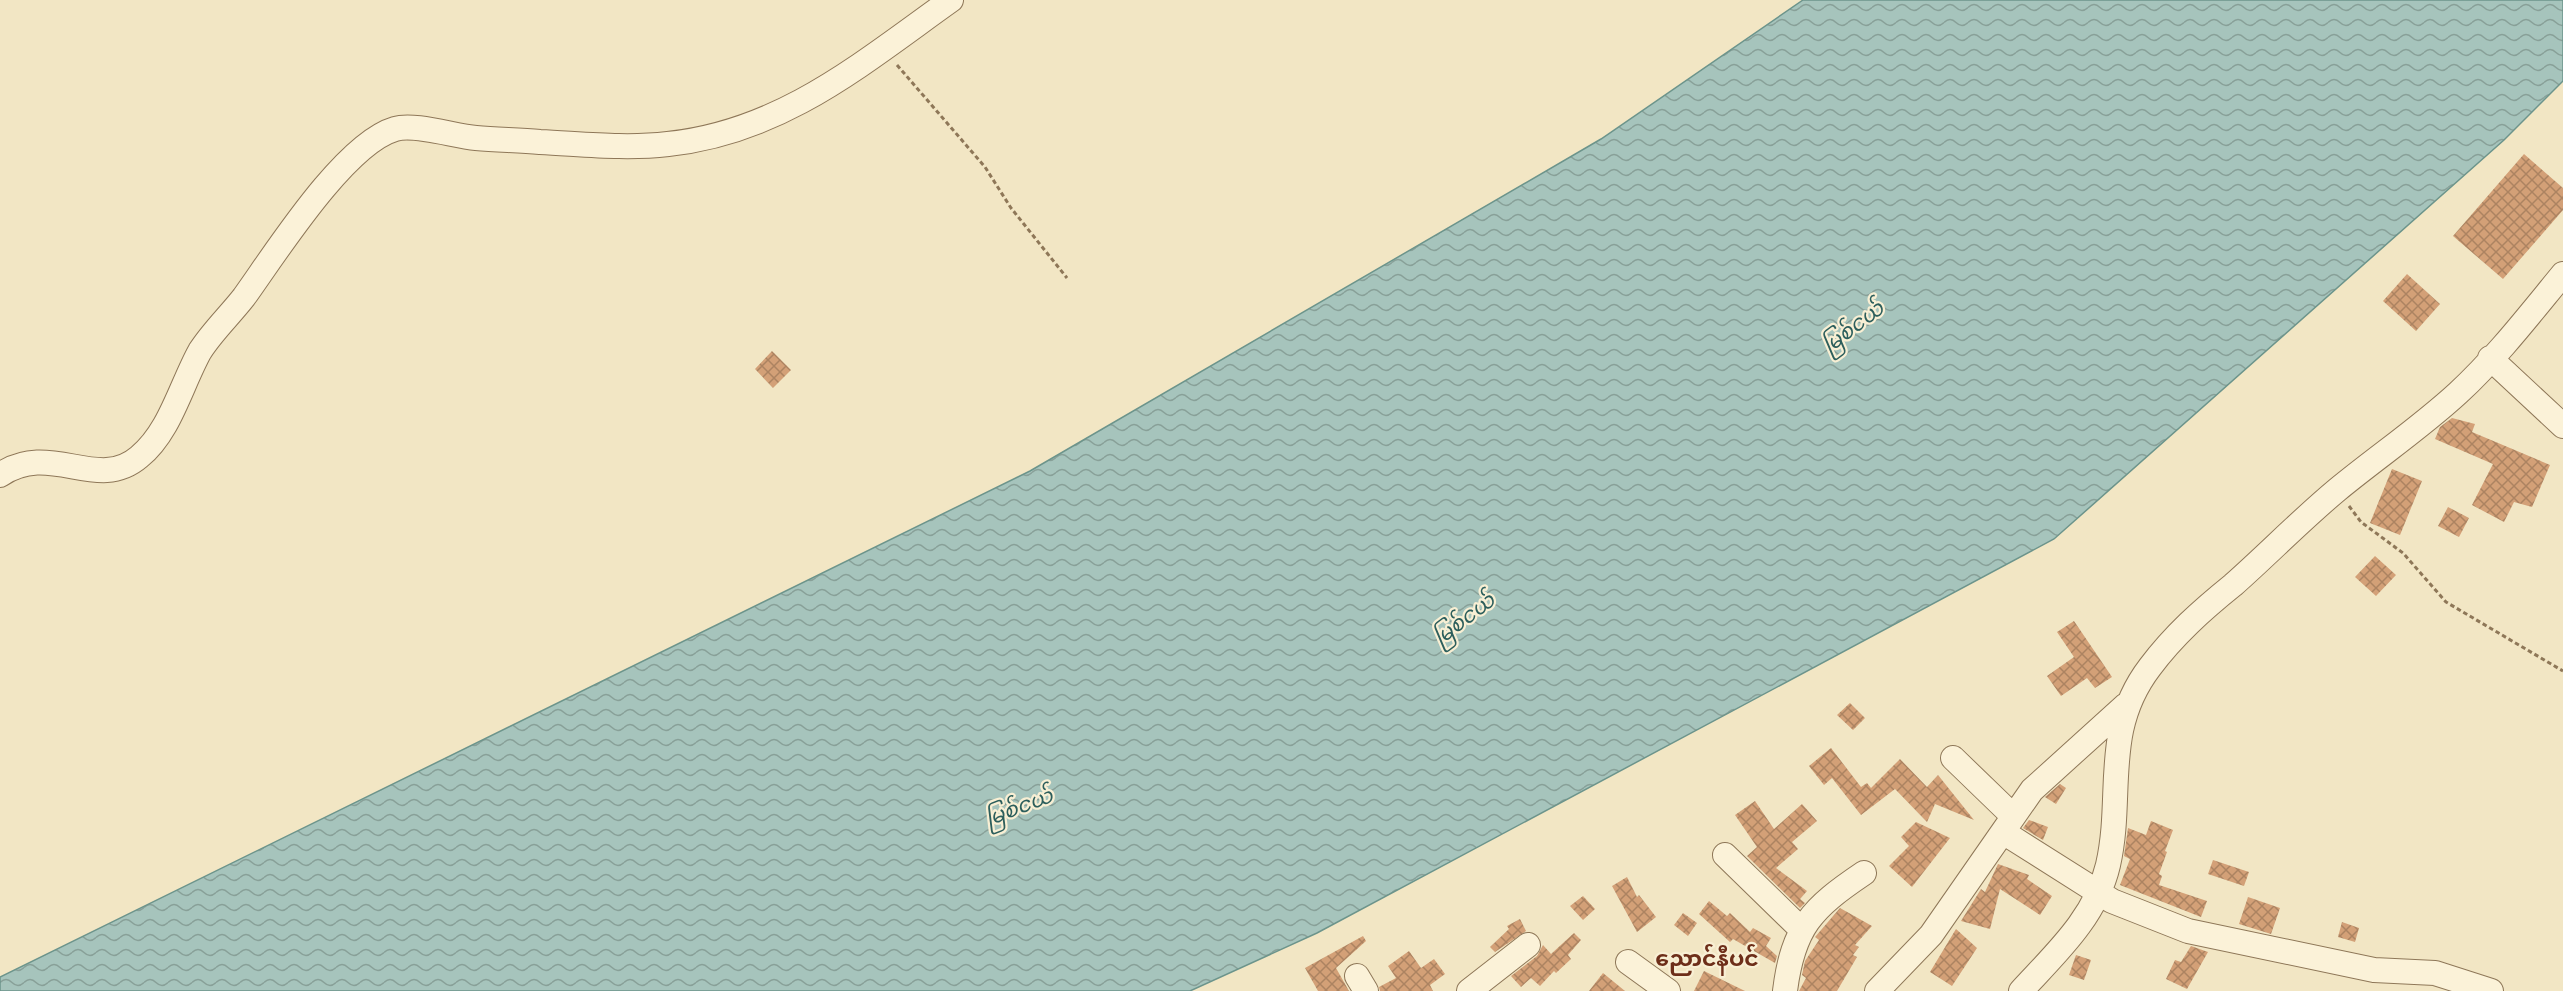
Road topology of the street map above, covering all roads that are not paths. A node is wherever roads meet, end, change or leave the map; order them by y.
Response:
1 (951, 0) edge
2 (2563, 274) edge
3 (2490, 358) junction
4 (2563, 426) edge
5 (0, 475) edge
6 (2128, 704) junction
7 (1953, 758) dead end
8 (2008, 824) junction
9 (1725, 855) dead end
10 (1864, 873) dead end
11 (2098, 891) junction
12 (1801, 929) junction
13 (1528, 945) dead end
14 (1628, 962) dead end
15 (1469, 991) edge
16 (1668, 991) edge
17 (1785, 991) edge
18 (1877, 991) edge
19 (2021, 991) edge
20 (2490, 991) edge

1 - 5 street
2 - 3 street
3 - 4 street
3 - 6 street
6 - 8 street
6 - 11 street
7 - 8 street
8 - 11 street
8 - 18 street
9 - 12 street
10 - 12 street
11 - 19 street
11 - 20 street
12 - 17 street
13 - 15 street
14 - 16 street

